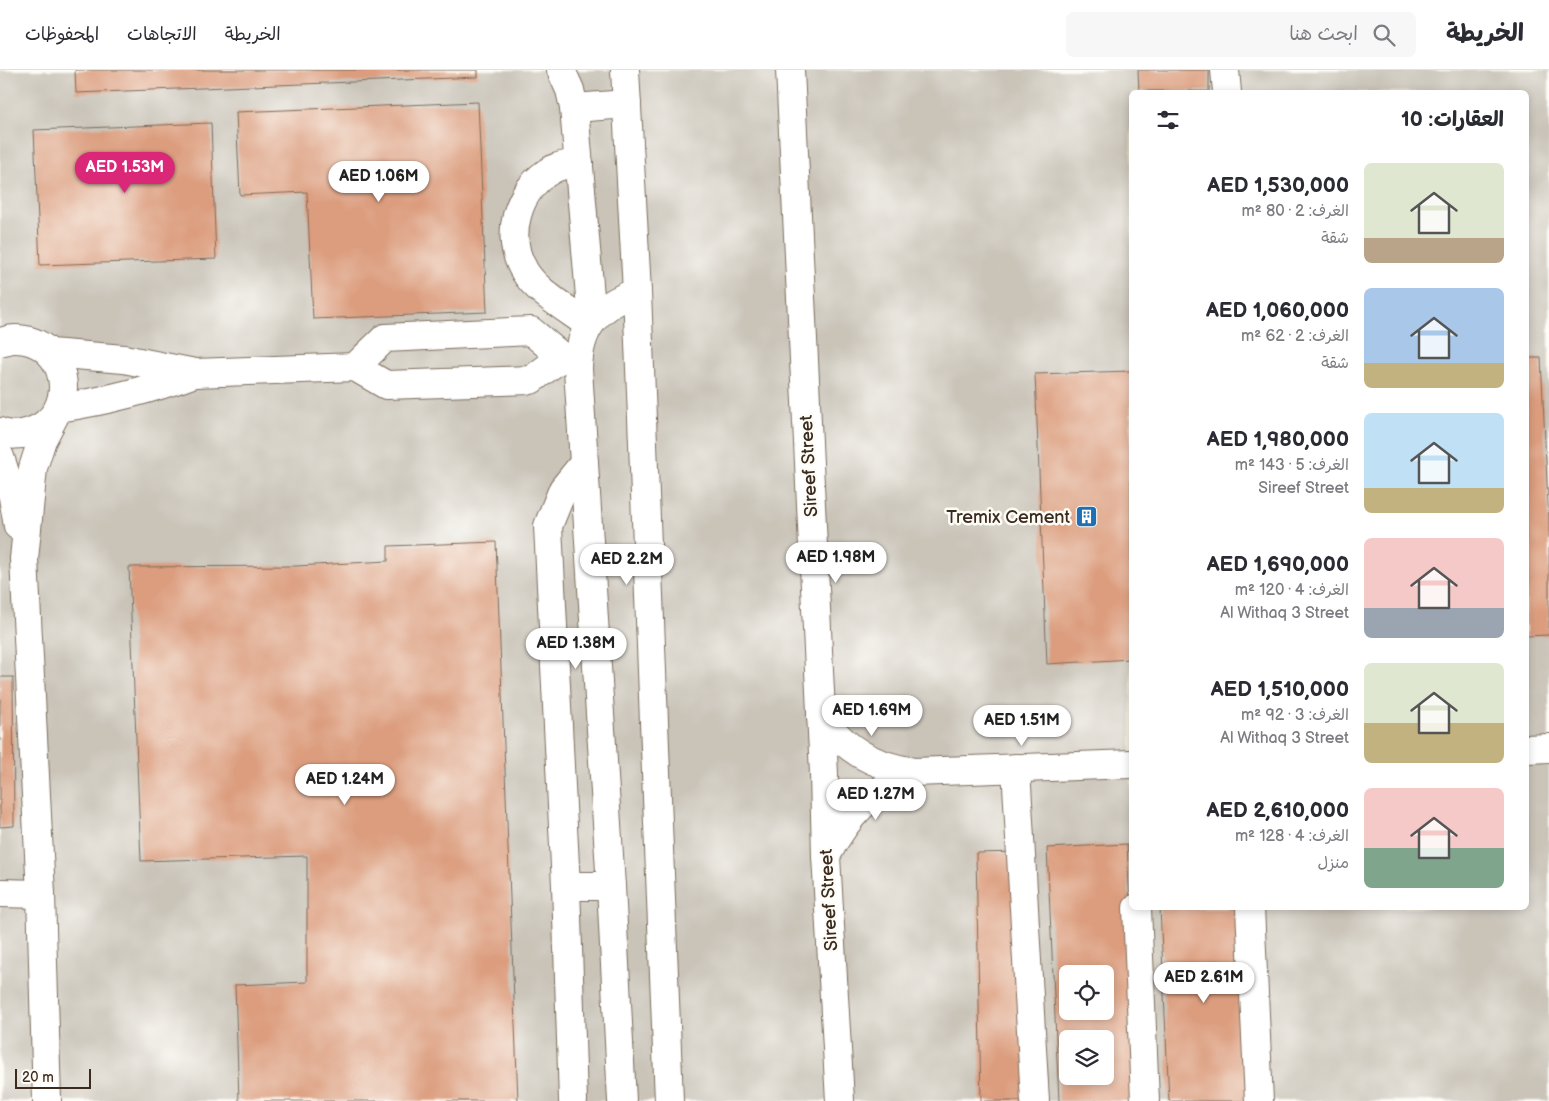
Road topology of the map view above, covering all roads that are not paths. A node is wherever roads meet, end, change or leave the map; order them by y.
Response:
1 (561, 70) edge
2 (625, 70) edge
3 (790, 70) edge
4 (1226, 70) edge
5 (1227, 90) edge
6 (626, 104) junction
7 (574, 108) junction
8 (578, 163) junction
9 (637, 292) junction
10 (591, 322) junction
11 (5, 336) edge
12 (50, 353) junction
13 (570, 356) junction
14 (355, 367) junction
15 (195, 373) junction
16 (57, 412) junction
17 (0, 432) edge
18 (0, 457) edge
19 (584, 463) junction
20 (24, 559) junction
21 (821, 717) junction
22 (1549, 748) edge
23 (1529, 749) edge
24 (1129, 764) edge
25 (1016, 768) junction
26 (914, 772) junction
27 (826, 856) junction
28 (566, 886) junction
29 (611, 886) junction
30 (0, 893) edge
31 (41, 894) junction
32 (1137, 910) edge
33 (1250, 910) edge
34 (47, 1101) edge
35 (574, 1101) edge
36 (622, 1101) edge
37 (669, 1101) edge
38 (840, 1101) edge
39 (1035, 1101) edge
40 (1145, 1101) edge
41 (1259, 1101) edge

1 - 7 street
2 - 6 street
3 - 21 street, Sireef Street
4 - 5 street
6 - 7 street
6 - 9 street
7 - 8 street
8 - 10 street
8 - 10 street
9 - 10 street
9 - 37 street
10 - 13 street
11 - 12 street
12 - 15 street
12 - 16 street
13 - 14 street
13 - 14 street
13 - 19 street
14 - 15 street
15 - 16 street
16 - 17 street
16 - 20 street
18 - 20 street
19 - 28 street
19 - 29 street
20 - 31 street
21 - 26 street
21 - 27 street, Sireef Street
22 - 23 street
24 - 25 street
25 - 26 street
25 - 39 street
26 - 27 street
27 - 38 street, Sireef Street
28 - 29 street
28 - 35 street
29 - 36 street
30 - 31 street
31 - 34 street
32 - 40 street
33 - 41 street

